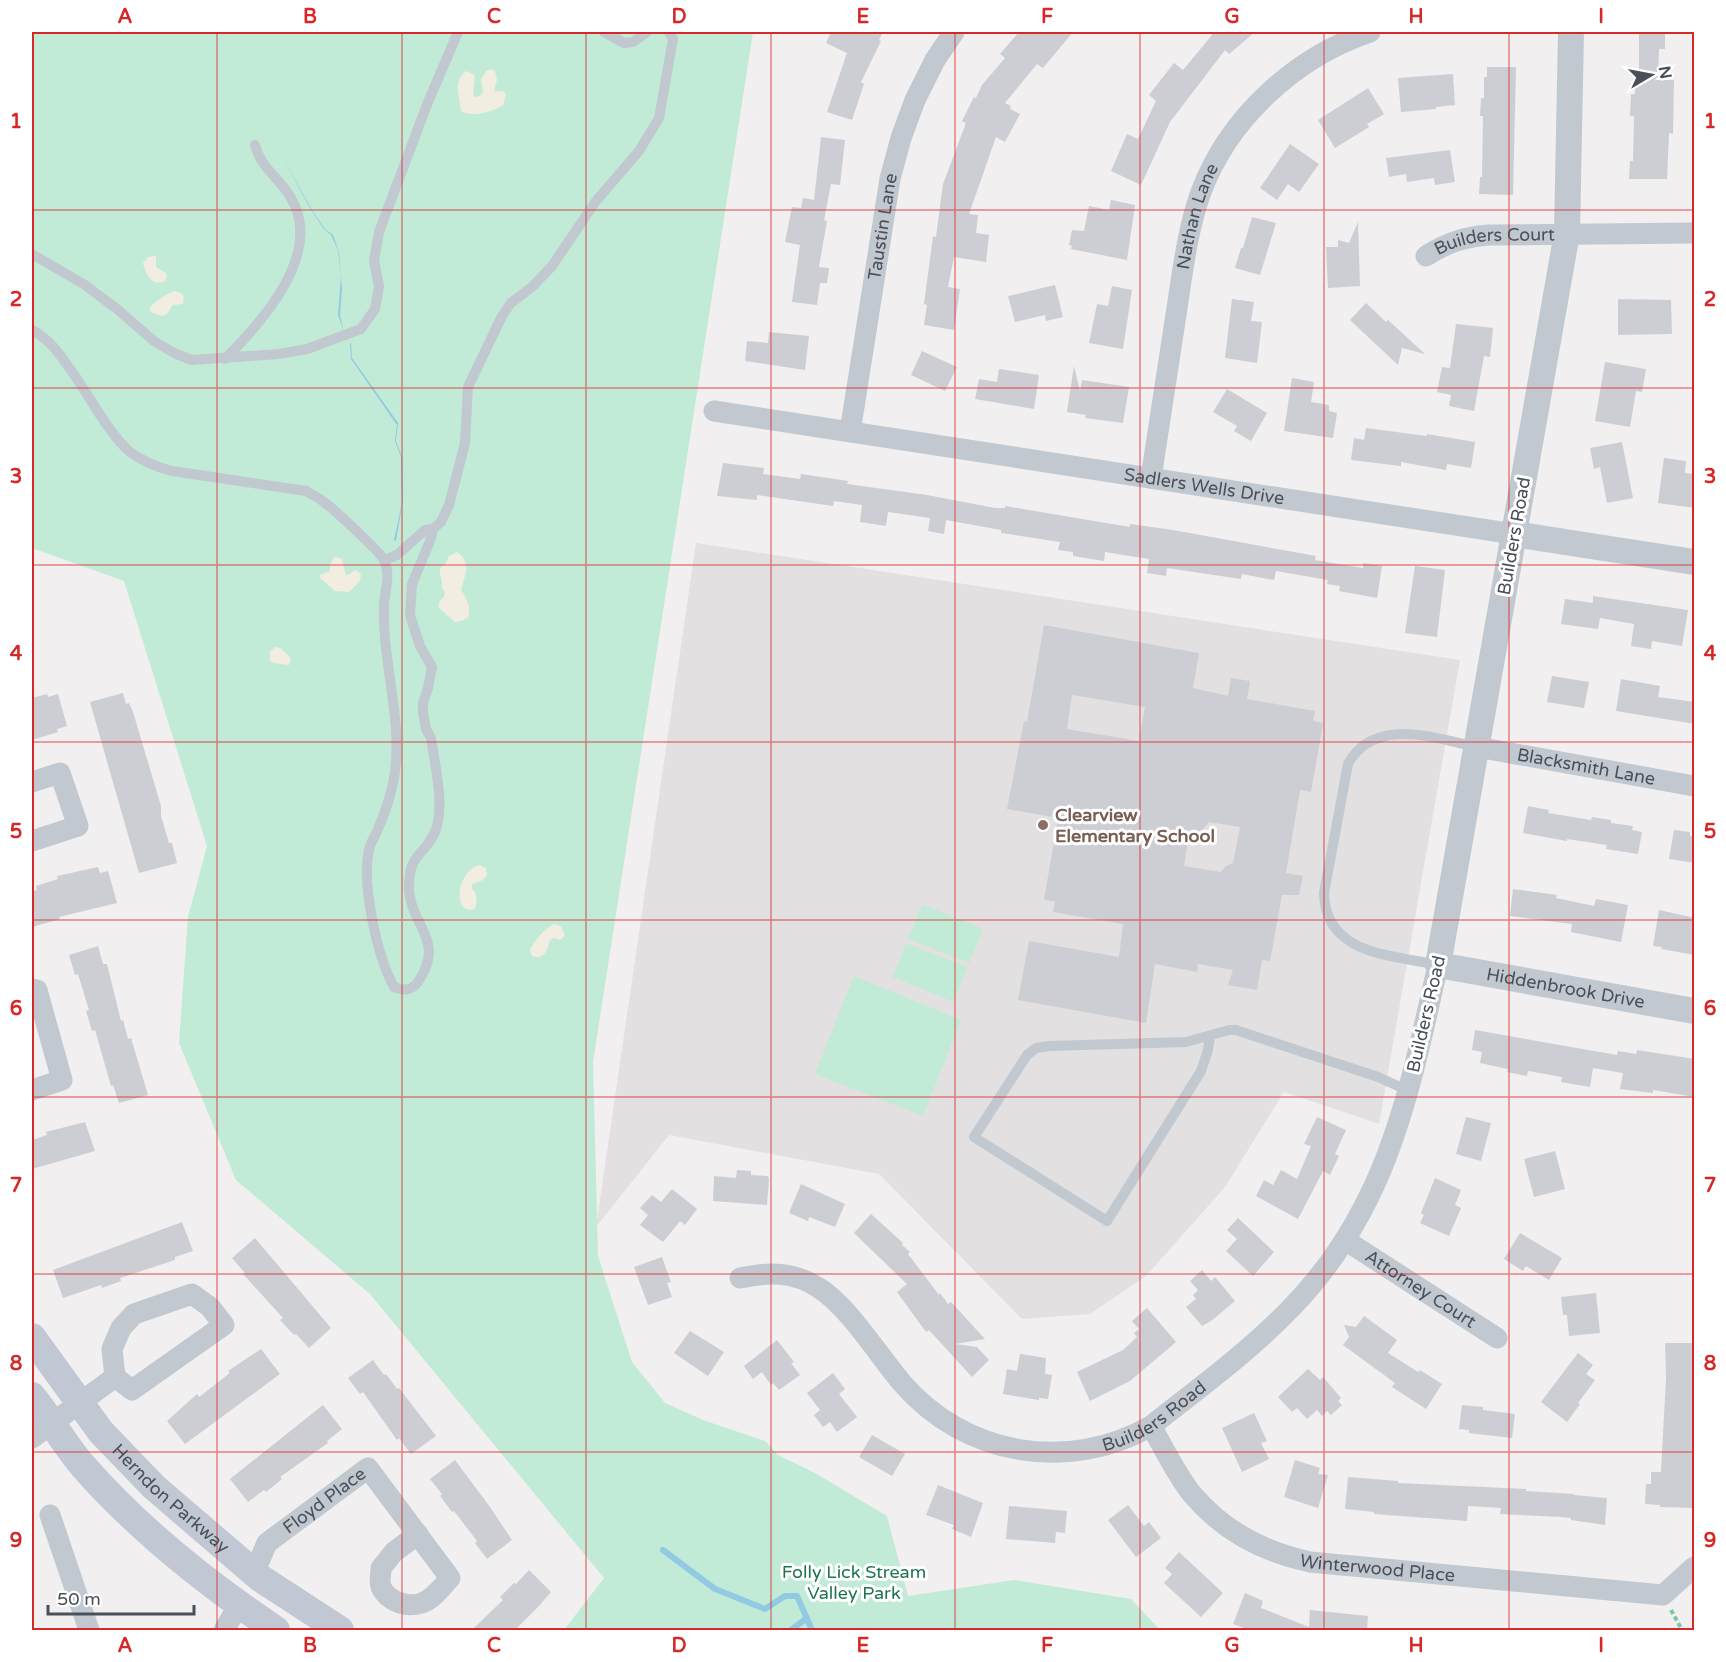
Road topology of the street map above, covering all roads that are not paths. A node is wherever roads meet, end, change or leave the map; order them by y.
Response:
1 (458, 32) edge
2 (604, 32) edge
3 (647, 32) edge
4 (669, 32) edge
5 (954, 32) edge
6 (1370, 32) edge
7 (1571, 32) edge
8 (255, 145) dead end
9 (1567, 233) junction
10 (1695, 233) edge
11 (32, 254) edge
12 (1426, 256) dead end
13 (32, 330) edge
14 (225, 358) junction
15 (714, 411) dead end
16 (850, 432) junction
17 (1150, 478) junction
18 (433, 529) junction
19 (1514, 534) junction
20 (387, 559) dead end
21 (1695, 562) edge
22 (1477, 747) junction
23 (32, 782) edge
24 (1695, 786) edge
25 (32, 841) edge
26 (1438, 964) junction
27 (32, 989) edge
28 (1695, 1011) edge
29 (1210, 1036) junction
30 (32, 1090) edge
31 (1409, 1091) junction
32 (1345, 1240) junction
33 (740, 1278) dead end
34 (32, 1337) edge
35 (1497, 1338) dead end
36 (114, 1377) junction
37 (32, 1396) edge
38 (80, 1404) junction
39 (1151, 1426) junction
40 (41, 1431) edge
41 (50, 1515) dead end
42 (418, 1534) dead end
43 (1695, 1567) edge
44 (254, 1573) junction
45 (238, 1605) junction
46 (89, 1630) edge
47 (224, 1630) edge
48 (276, 1630) edge
49 (340, 1630) edge

1 - 14 lane
2 - 3 lane
4 - 18 lane
5 - 16 street, Taustin Lane
6 - 17 street, Nathan Lane
7 - 9 street, Builders Road
8 - 14 lane
9 - 10 street, Builders Court
9 - 12 street, Builders Court
9 - 19 street, Builders Road
11 - 14 lane
13 - 18 lane
15 - 16 street, Sadlers Wells Drive
16 - 17 street, Sadlers Wells Drive
17 - 19 street, Sadlers Wells Drive
18 - 20 lane
19 - 21 street, Sadlers Wells Drive
19 - 22 street, Builders Road
22 - 24 street, Blacksmith Lane
22 - 26 street, Builders Road
22 - 26 lane
23 - 25 street
26 - 28 street, Hiddenbrook Drive
26 - 31 street, Builders Road
27 - 30 street
29 - 29 lane
29 - 31 lane
31 - 32 street, Builders Road
32 - 35 street, Attorney Court
32 - 39 street, Builders Road
33 - 39 street, Builders Road
34 - 38 main road, Herndon Parkway
36 - 36 street
36 - 38 street
37 - 40 main road, Herndon Parkway
38 - 40 street
38 - 44 main road, Herndon Parkway
39 - 43 street, Winterwood Place
40 - 45 main road, Herndon Parkway
41 - 46 street
42 - 44 street, Floyd Place
44 - 49 main road, Herndon Parkway
45 - 47 street
45 - 48 main road, Herndon Parkway

